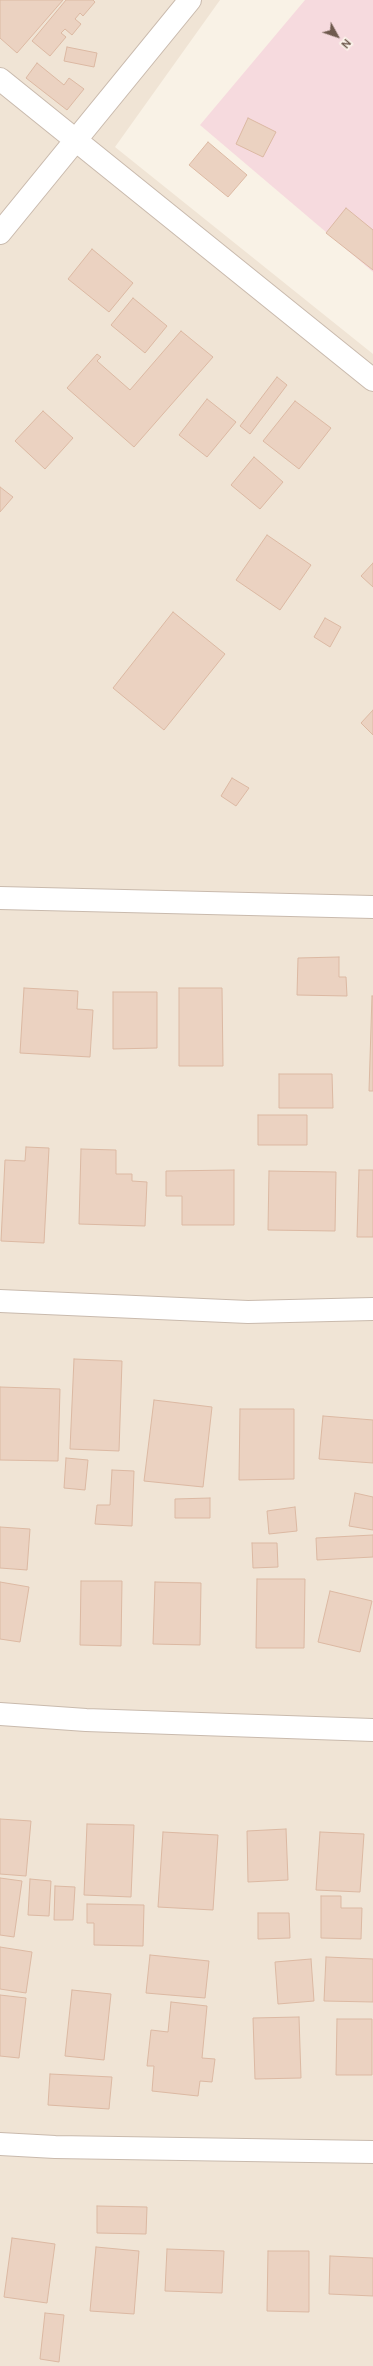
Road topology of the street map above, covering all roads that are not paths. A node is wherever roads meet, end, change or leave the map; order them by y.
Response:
1 (190, 0) edge
2 (0, 79) edge
3 (77, 140) junction
4 (0, 233) edge
5 (373, 380) edge
6 (0, 898) edge
7 (373, 907) edge
8 (0, 1301) edge
9 (373, 1309) edge
10 (0, 1714) edge
11 (373, 1730) edge
12 (0, 2144) edge
13 (373, 2152) edge

1 - 3 street
2 - 3 street
3 - 4 street
3 - 5 street
6 - 7 street
8 - 9 street
10 - 11 street
12 - 13 street

